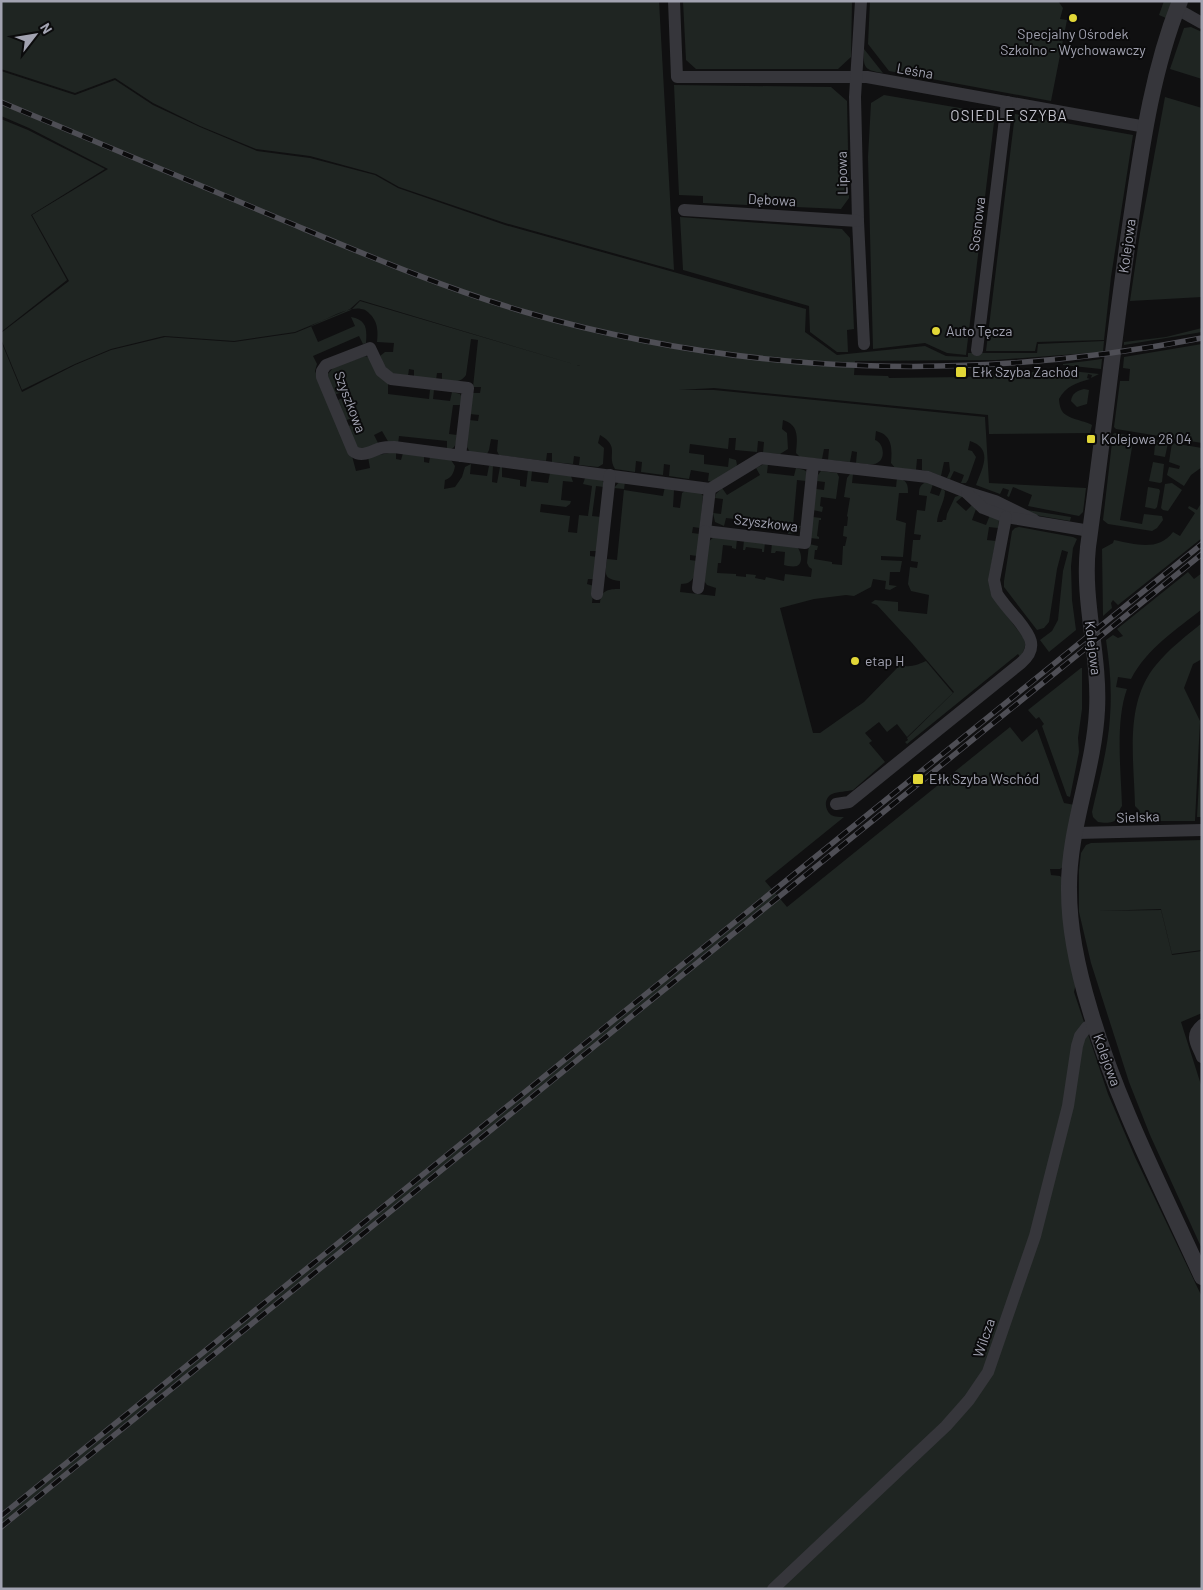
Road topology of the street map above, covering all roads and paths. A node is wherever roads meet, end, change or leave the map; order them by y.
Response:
1 (674, 1) edge
2 (861, 1) edge
3 (1179, 5) edge
4 (1202, 23) edge
5 (856, 77) junction
6 (1007, 102) junction
7 (1146, 127) junction
8 (684, 210) dead end
9 (858, 220) junction
10 (864, 344) dead end
11 (977, 350) dead end
12 (460, 456) junction
13 (813, 464) junction
14 (610, 475) junction
15 (710, 489) junction
16 (966, 492) junction
17 (1006, 517) junction
18 (1034, 520) junction
19 (705, 531) junction
20 (1090, 531) junction
21 (698, 588) dead end
22 (597, 594) dead end
23 (836, 804) dead end
24 (1202, 830) edge
25 (1076, 833) junction
26 (1094, 1024) junction
27 (1202, 1025) edge
28 (1202, 1057) edge
29 (1202, 1277) edge
30 (773, 1589) edge

1 - 5 street, Leśna
2 - 5 street, Lipowa
3 - 4 street
3 - 7 street, Kolejowa
5 - 6 street, Leśna
5 - 9 street, Lipowa
6 - 7 street, Leśna
6 - 11 street, Sosnowa
7 - 20 street, Kolejowa
8 - 9 street, Dębowa
9 - 10 street, Lipowa
12 - 12 street, Szyszkowa
12 - 14 street, Szyszkowa
13 - 15 street
13 - 16 street
13 - 19 street, Szyszkowa
14 - 15 street, Szyszkowa
14 - 22 street
15 - 19 street
16 - 17 street
16 - 18 street
17 - 18 street
17 - 23 street
18 - 20 street
19 - 21 street
20 - 25 street, Kolejowa
24 - 25 street, Sielska
25 - 26 street, Kolejowa
26 - 29 street, Kolejowa
26 - 30 street, Wilcza
27 - 28 street

